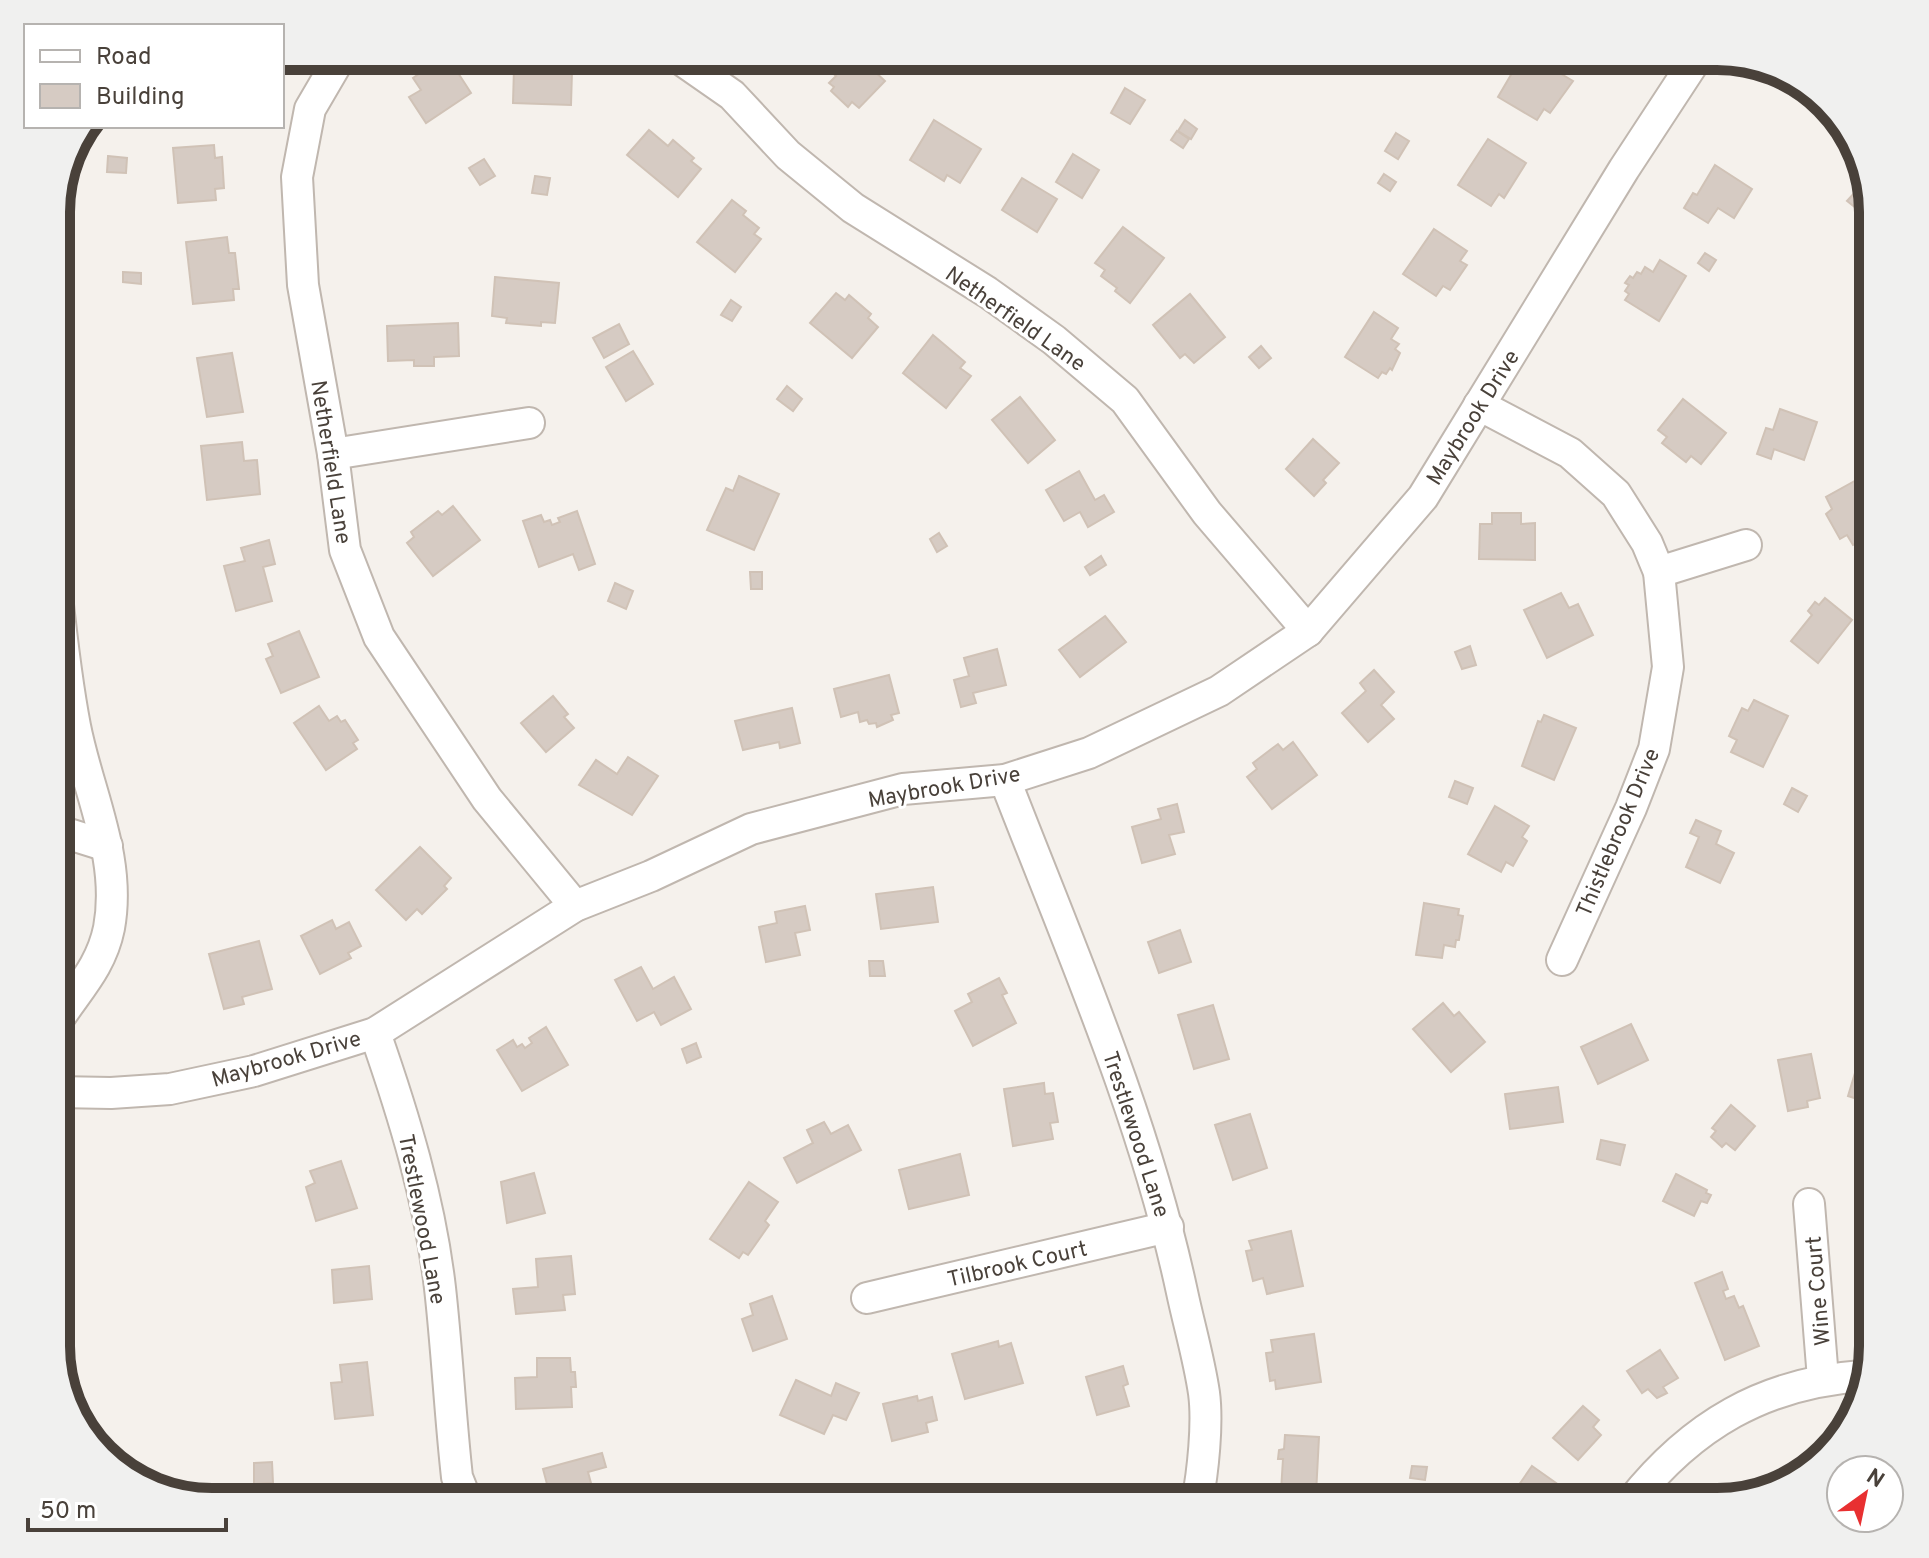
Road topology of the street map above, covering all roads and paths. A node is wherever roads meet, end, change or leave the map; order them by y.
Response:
1 (333, 70) edge
2 (696, 70) edge
3 (1689, 70) edge
4 (1479, 405) junction
5 (529, 423) dead end
6 (333, 454) junction
7 (1746, 545) dead end
8 (1659, 572) junction
9 (1308, 631) junction
10 (70, 741) edge
11 (1005, 780) junction
12 (70, 834) edge
13 (107, 846) junction
14 (575, 906) junction
15 (1562, 960) dead end
16 (70, 1004) edge
17 (375, 1033) junction
18 (70, 1092) edge
19 (1809, 1204) dead end
20 (1168, 1227) junction
21 (867, 1298) dead end
22 (1855, 1377) edge
23 (1823, 1379) junction
24 (461, 1488) edge
25 (1200, 1488) edge
26 (1643, 1488) edge

1 - 6 street, Netherfield Lane
2 - 9 street, Netherfield Lane
3 - 4 street, Maybrook Drive
4 - 8 street, Thistlebrook Drive
4 - 9 street, Maybrook Drive
5 - 6 street
6 - 14 street, Netherfield Lane
7 - 8 street
8 - 15 street, Thistlebrook Drive
9 - 11 street, Maybrook Drive
10 - 13 street
11 - 14 street, Maybrook Drive
11 - 20 street, Trestlewood Lane
12 - 13 street
13 - 16 street
14 - 17 street, Maybrook Drive
17 - 18 street, Maybrook Drive
17 - 24 street, Trestlewood Lane
19 - 23 street, Wine Court
20 - 21 street, Tilbrook Court
20 - 25 street, Trestlewood Lane
22 - 23 street
23 - 26 street

